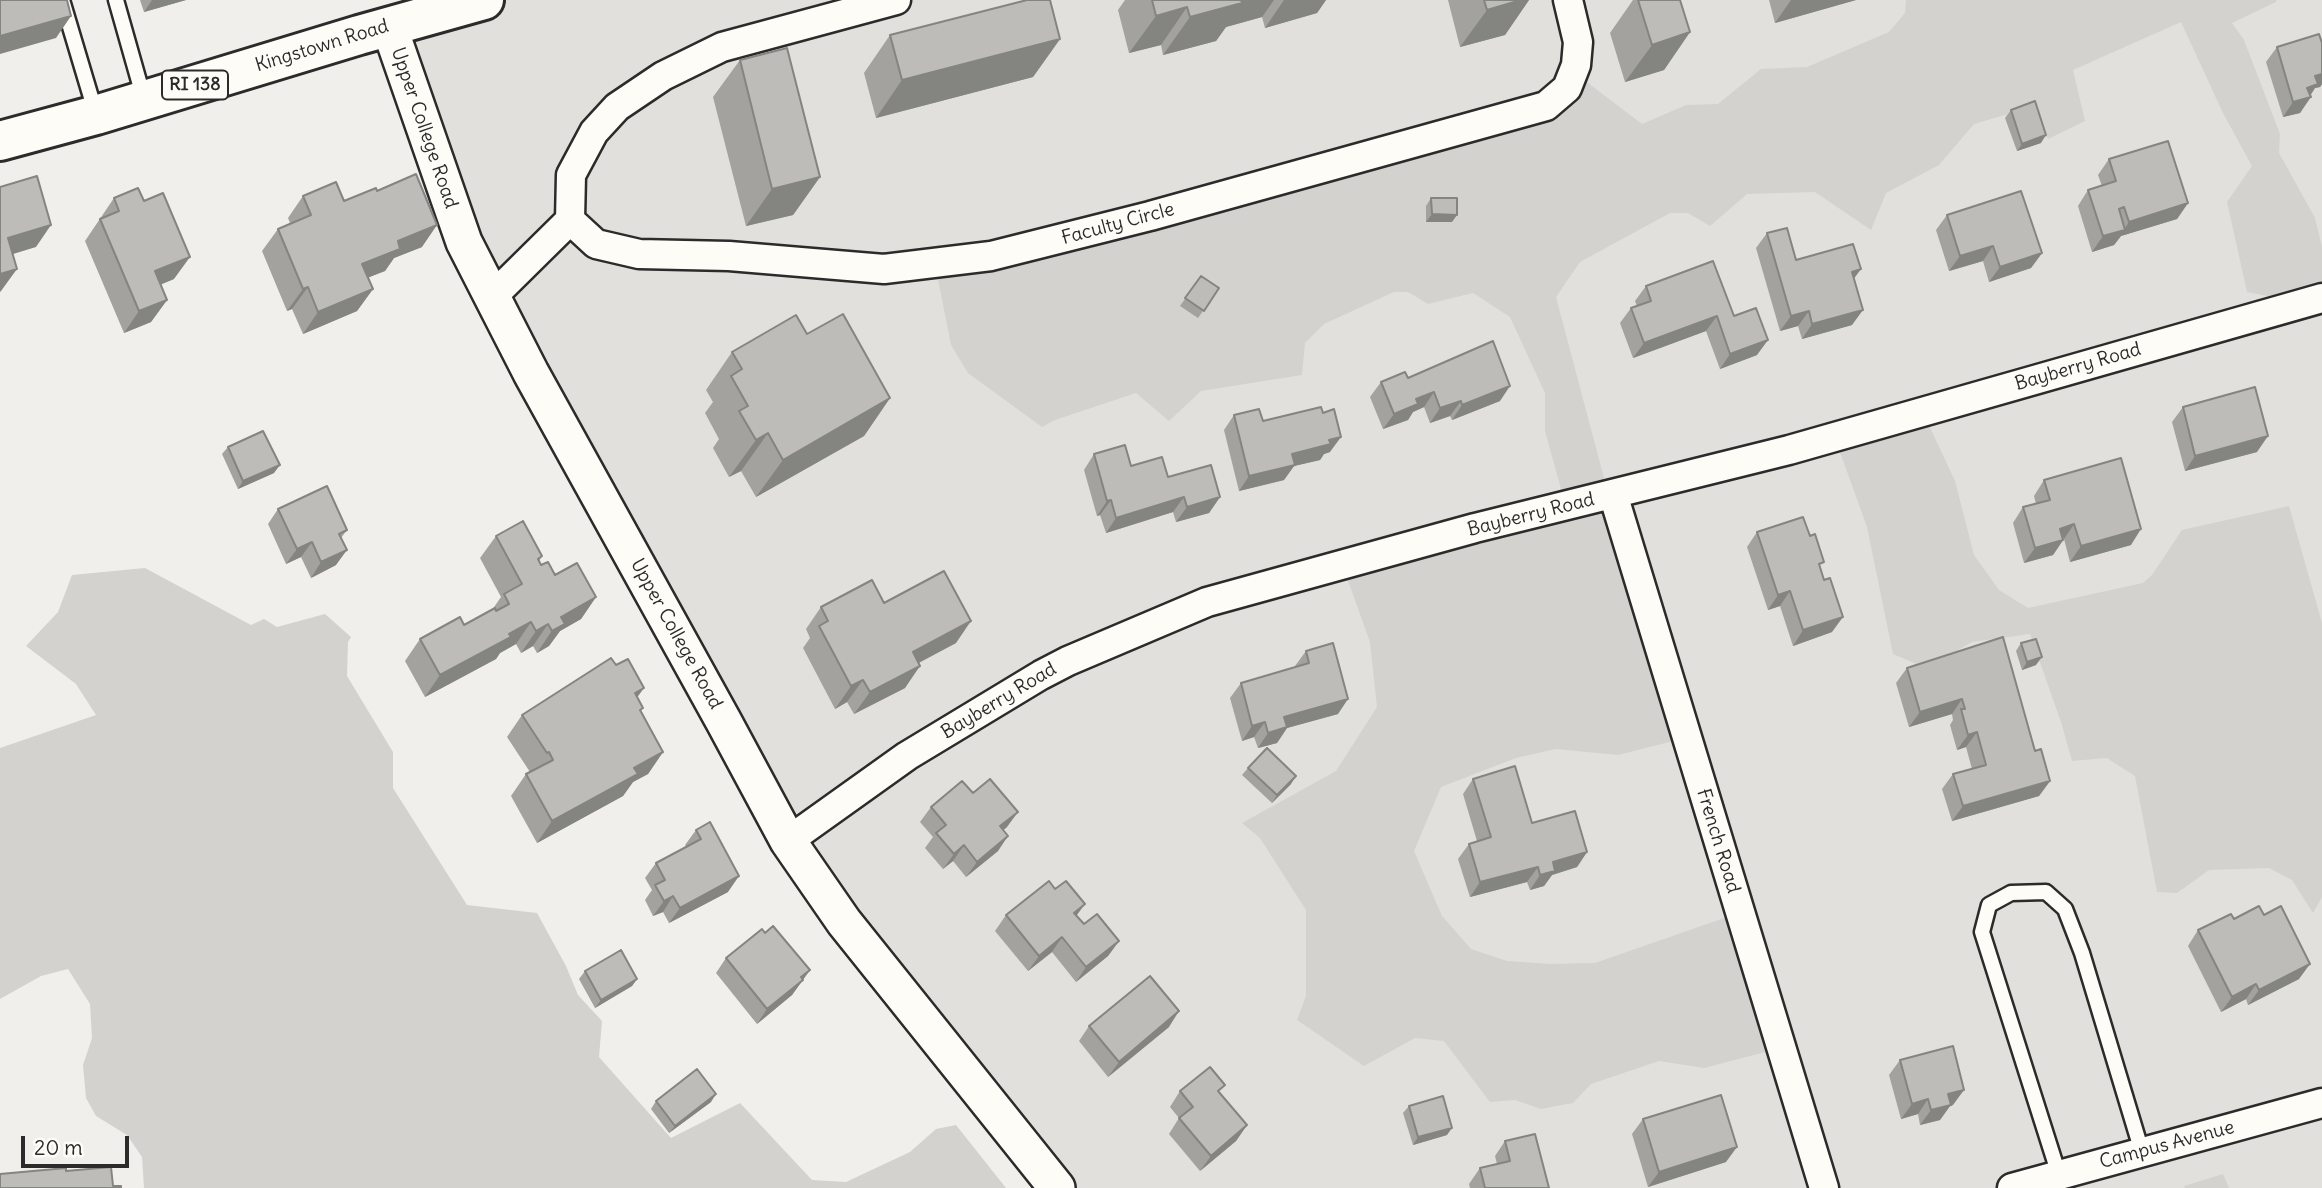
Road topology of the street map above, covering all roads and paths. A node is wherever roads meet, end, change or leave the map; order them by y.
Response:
1 (62, 0) edge
2 (116, 0) edge
3 (896, 0) edge
4 (1568, 0) edge
5 (468, 2) edge
6 (389, 26) junction
7 (144, 101) junction
8 (96, 115) junction
9 (0, 141) edge
10 (570, 220) junction
11 (492, 297) junction
12 (2322, 298) edge
13 (1613, 494) junction
14 (788, 841) junction
15 (2322, 1103) edge
16 (2142, 1152) junction
17 (2059, 1175) junction
18 (1057, 1188) edge
19 (1824, 1188) edge
20 (2012, 1188) edge

1 - 8 lane
2 - 7 lane
3 - 10 street
4 - 10 street, Faculty Circle
5 - 6 main road, Kingstown Road / RI 138
6 - 7 main road, Kingstown Road / RI 138
6 - 11 street, Upper College Road
7 - 8 main road, Kingstown Road / RI 138
8 - 9 main road, Kingstown Road / RI 138
10 - 11 street
11 - 14 street, Upper College Road
12 - 13 street, Bayberry Road
13 - 14 street, Bayberry Road
13 - 19 street, French Road
14 - 18 street, Upper College Road
15 - 16 street, Campus Avenue
16 - 17 street, Campus Avenue
16 - 17 lane
17 - 20 street, Campus Avenue

